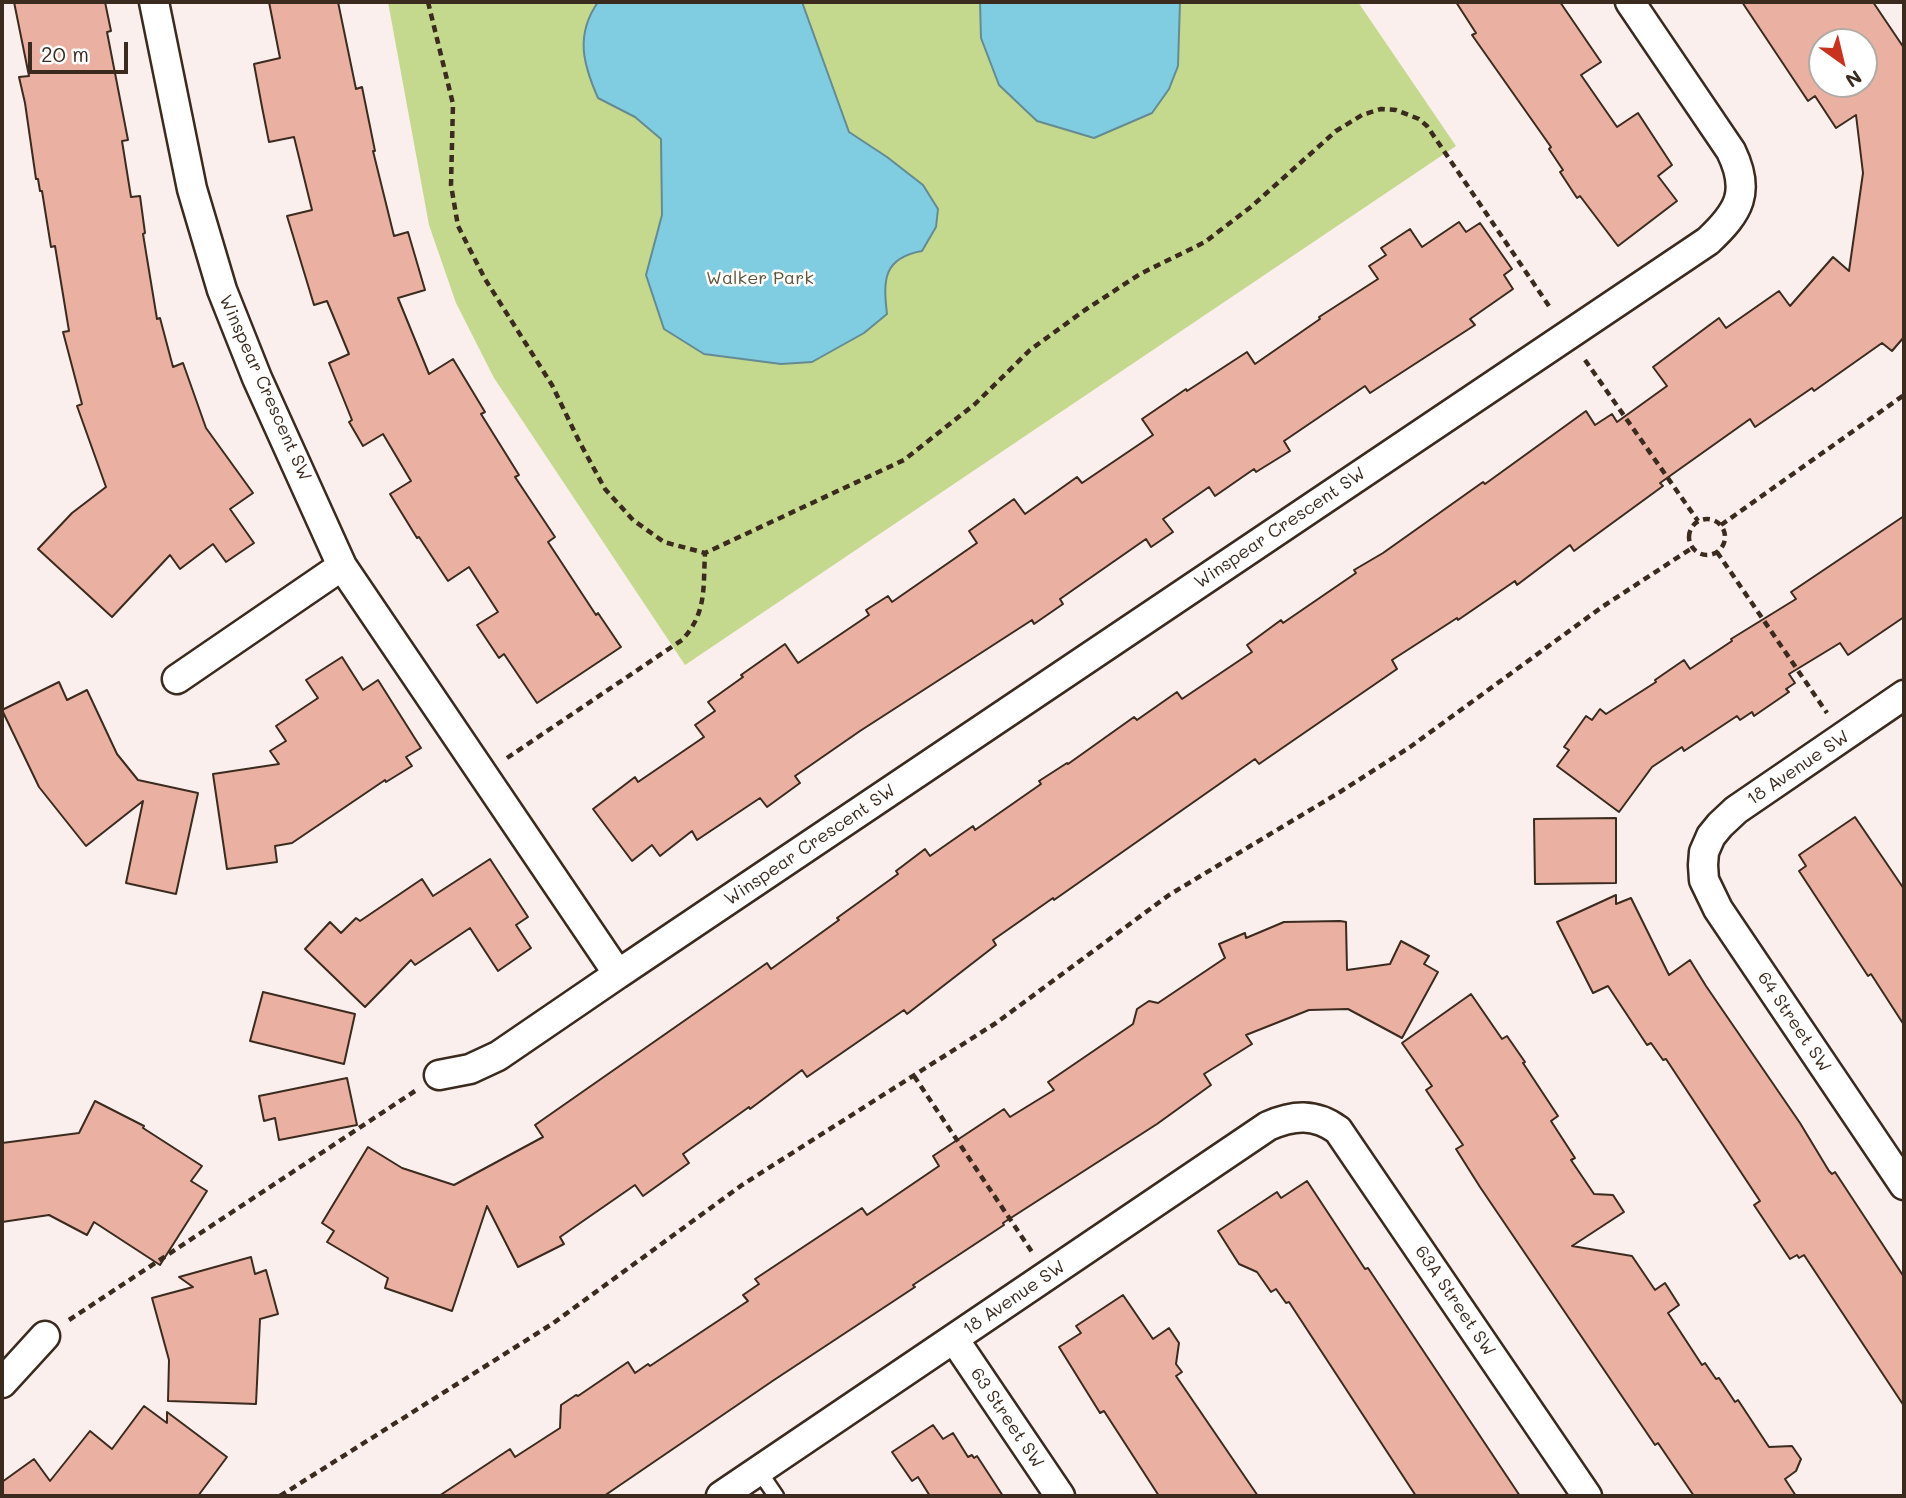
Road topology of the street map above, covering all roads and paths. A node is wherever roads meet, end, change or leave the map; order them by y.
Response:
1 (154, 2) edge
2 (428, 2) edge
3 (1630, 2) edge
4 (1554, 313) dead end
5 (1582, 356) dead end
6 (1904, 395) edge
7 (1698, 521) junction
8 (1721, 525) junction
9 (1692, 548) junction
10 (1717, 552) junction
11 (705, 553) junction
12 (342, 566) junction
13 (177, 678) dead end
14 (1904, 695) edge
15 (1843, 737) junction
16 (483, 774) junction
17 (1704, 852) joint
18 (618, 974) junction
19 (439, 1075) joint
20 (914, 1076) junction
21 (1314, 1117) joint
22 (1904, 1185) edge
23 (1048, 1275) junction
24 (45, 1336) joint
25 (954, 1339) junction
26 (2, 1383) edge
27 (759, 1471) junction
28 (280, 1496) edge
29 (721, 1496) edge
30 (776, 1496) edge
31 (1060, 1496) edge
32 (1587, 1496) edge

1 - 12 street, Winspear Crescent SW
2 - 11 path
3 - 18 street, Winspear Crescent SW
4 - 11 path
5 - 7 path
6 - 8 path
7 - 8 path
7 - 9 path
8 - 10 path
9 - 10 path
9 - 20 path
10 - 15 path
11 - 16 path
12 - 13 street
12 - 16 street, Winspear Crescent SW
14 - 15 street, 18 Avenue SW
15 - 17 street, 18 Avenue SW
16 - 18 street, Winspear Crescent SW
17 - 22 street, 64 Street SW
18 - 19 street, Winspear Crescent SW
19 - 24 path
20 - 23 path
20 - 28 path
21 - 23 street, 18 Avenue SW
21 - 32 street, 63A Street SW
23 - 25 street, 18 Avenue SW
24 - 26 street
25 - 27 street, 18 Avenue SW
25 - 31 street, 63 Street SW
27 - 29 street, 18 Avenue SW
27 - 30 lane

